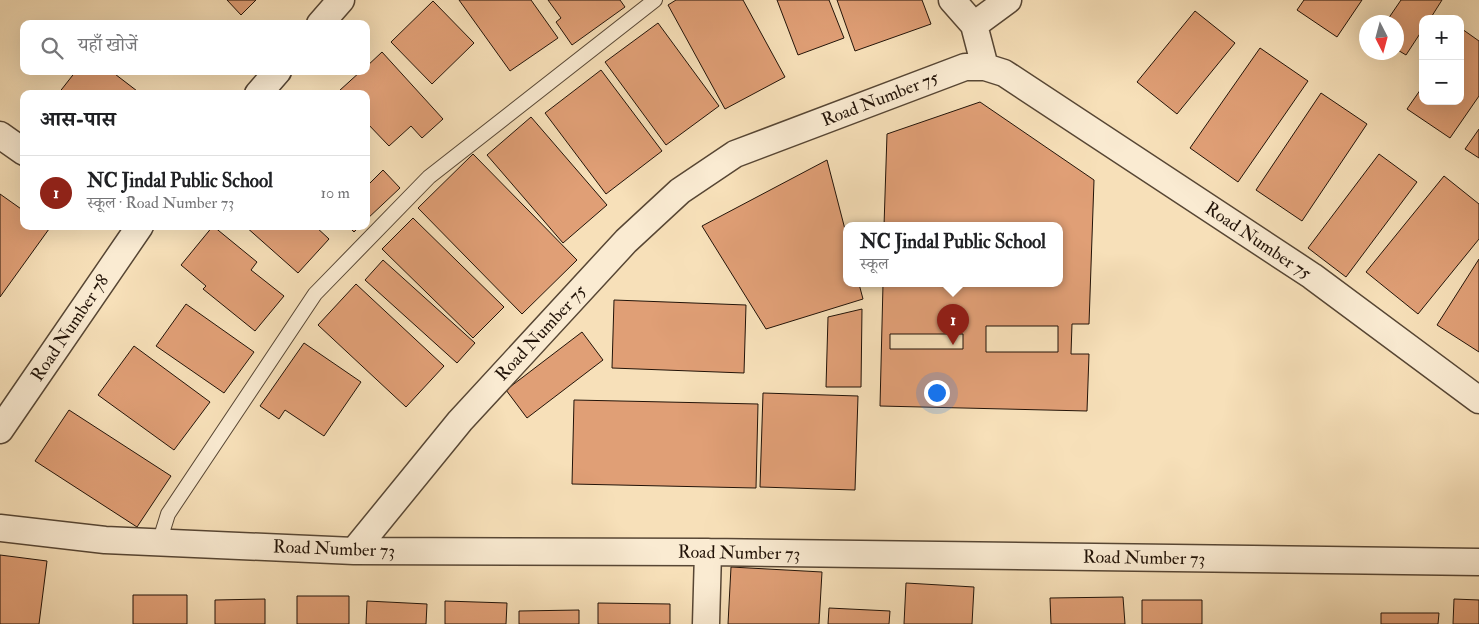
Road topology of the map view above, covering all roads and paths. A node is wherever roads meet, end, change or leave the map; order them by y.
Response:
1 (341, 0) edge
2 (655, 0) edge
3 (952, 0) edge
4 (1008, 0) edge
5 (324, 20) edge
6 (974, 25) junction
7 (985, 67) junction
8 (275, 75) edge
9 (261, 90) edge
10 (0, 135) edge
11 (20, 149) edge
12 (134, 230) edge
13 (1479, 400) edge
14 (0, 430) edge
15 (0, 528) edge
16 (159, 543) junction
17 (354, 551) junction
18 (708, 552) junction
19 (1479, 562) edge
20 (706, 624) edge

1 - 5 street
2 - 16 lane
3 - 6 street
4 - 6 street
6 - 7 street
7 - 13 street, Road Number 75
7 - 17 street, Road Number 75
8 - 9 street
10 - 11 street
12 - 14 street, Road Number 78
15 - 16 street, Road Number 73
16 - 17 street, Road Number 73
17 - 18 street, Road Number 73
18 - 19 street, Road Number 73
18 - 20 street

